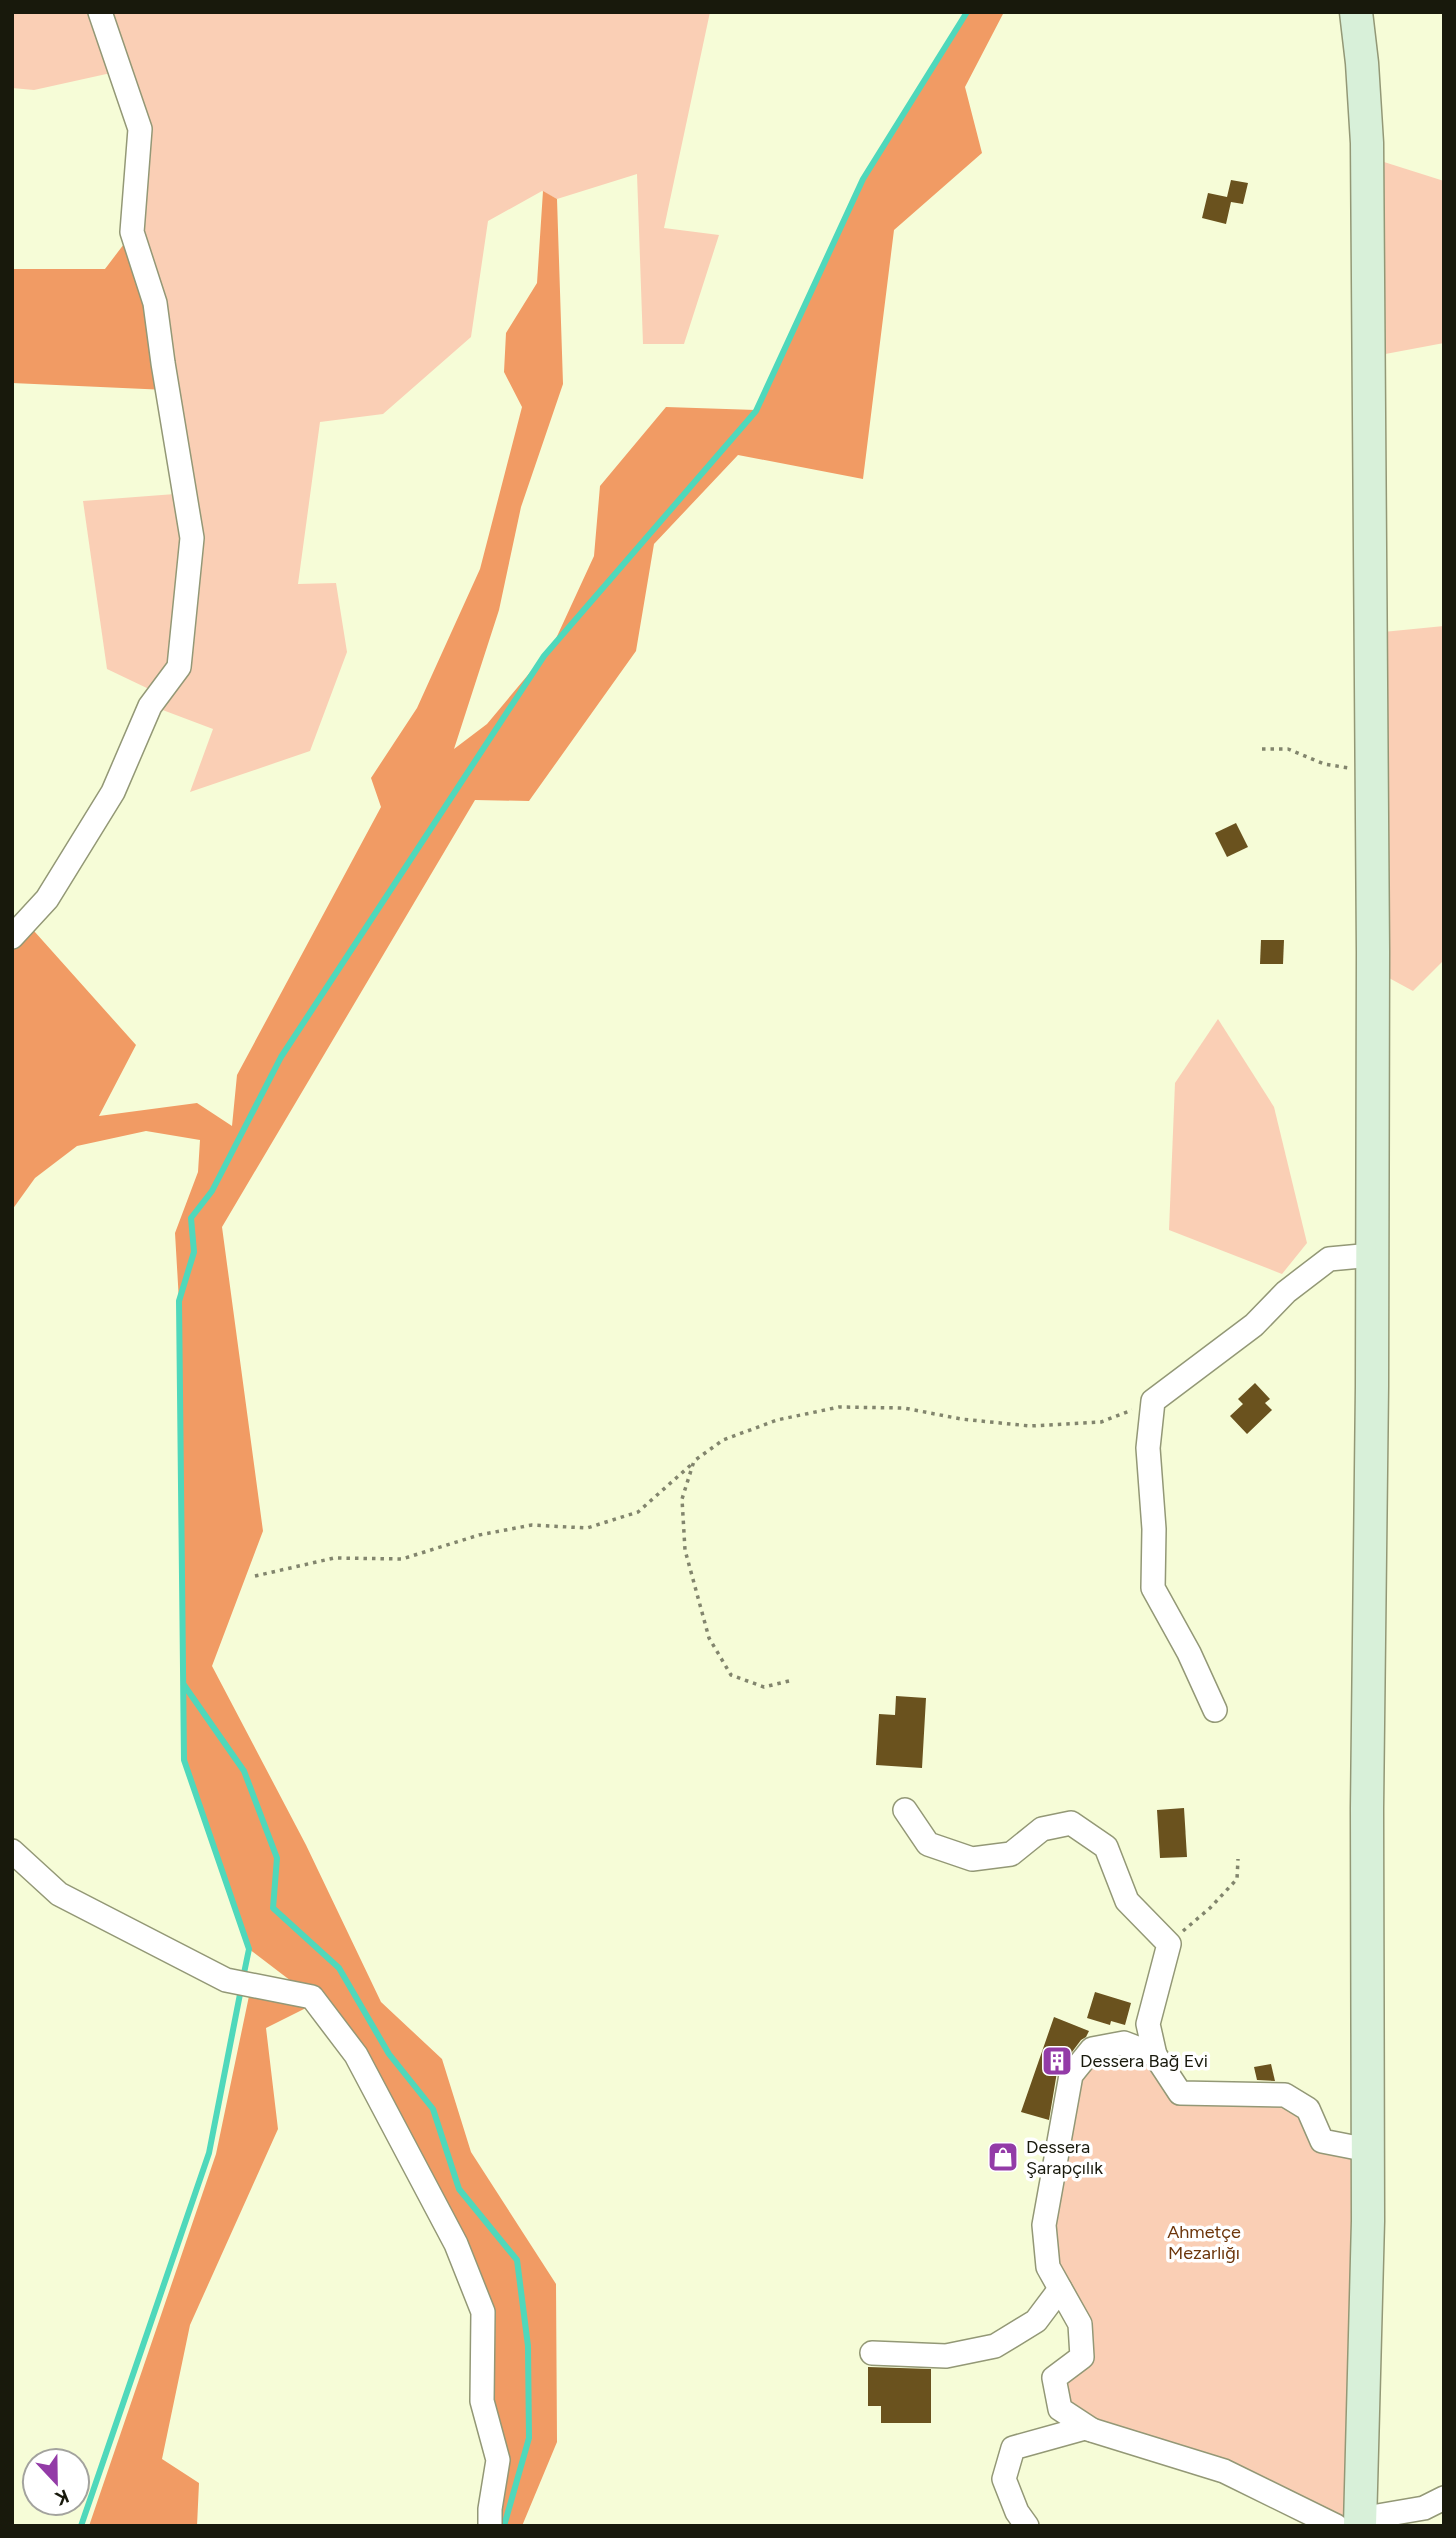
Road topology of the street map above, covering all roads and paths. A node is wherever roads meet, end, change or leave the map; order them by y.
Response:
1 (100, 12) edge
2 (1356, 12) edge
3 (1262, 749) dead end
4 (1371, 772) junction
5 (12, 937) edge
6 (1372, 1255) junction
7 (1153, 1401) junction
8 (694, 1461) junction
9 (255, 1576) dead end
10 (789, 1681) dead end
11 (1215, 1710) dead end
12 (905, 1810) dead end
13 (12, 1851) edge
14 (1238, 1859) dead end
15 (1169, 1944) junction
16 (1155, 2055) junction
17 (1368, 2150) junction
18 (1060, 2289) junction
19 (872, 2353) dead end
20 (1092, 2430) junction
21 (1444, 2498) edge
22 (1352, 2523) edge
23 (490, 2526) edge
24 (1027, 2526) edge

1 - 5 street
2 - 4 street
3 - 4 path
4 - 6 street
6 - 7 street
6 - 17 street
7 - 8 path
7 - 11 street
8 - 9 path
8 - 10 path
12 - 15 street
13 - 23 street
14 - 15 path
15 - 16 street
16 - 17 street
16 - 18 street
17 - 22 street
18 - 19 street
18 - 20 street
20 - 22 street
20 - 24 street
21 - 22 street

